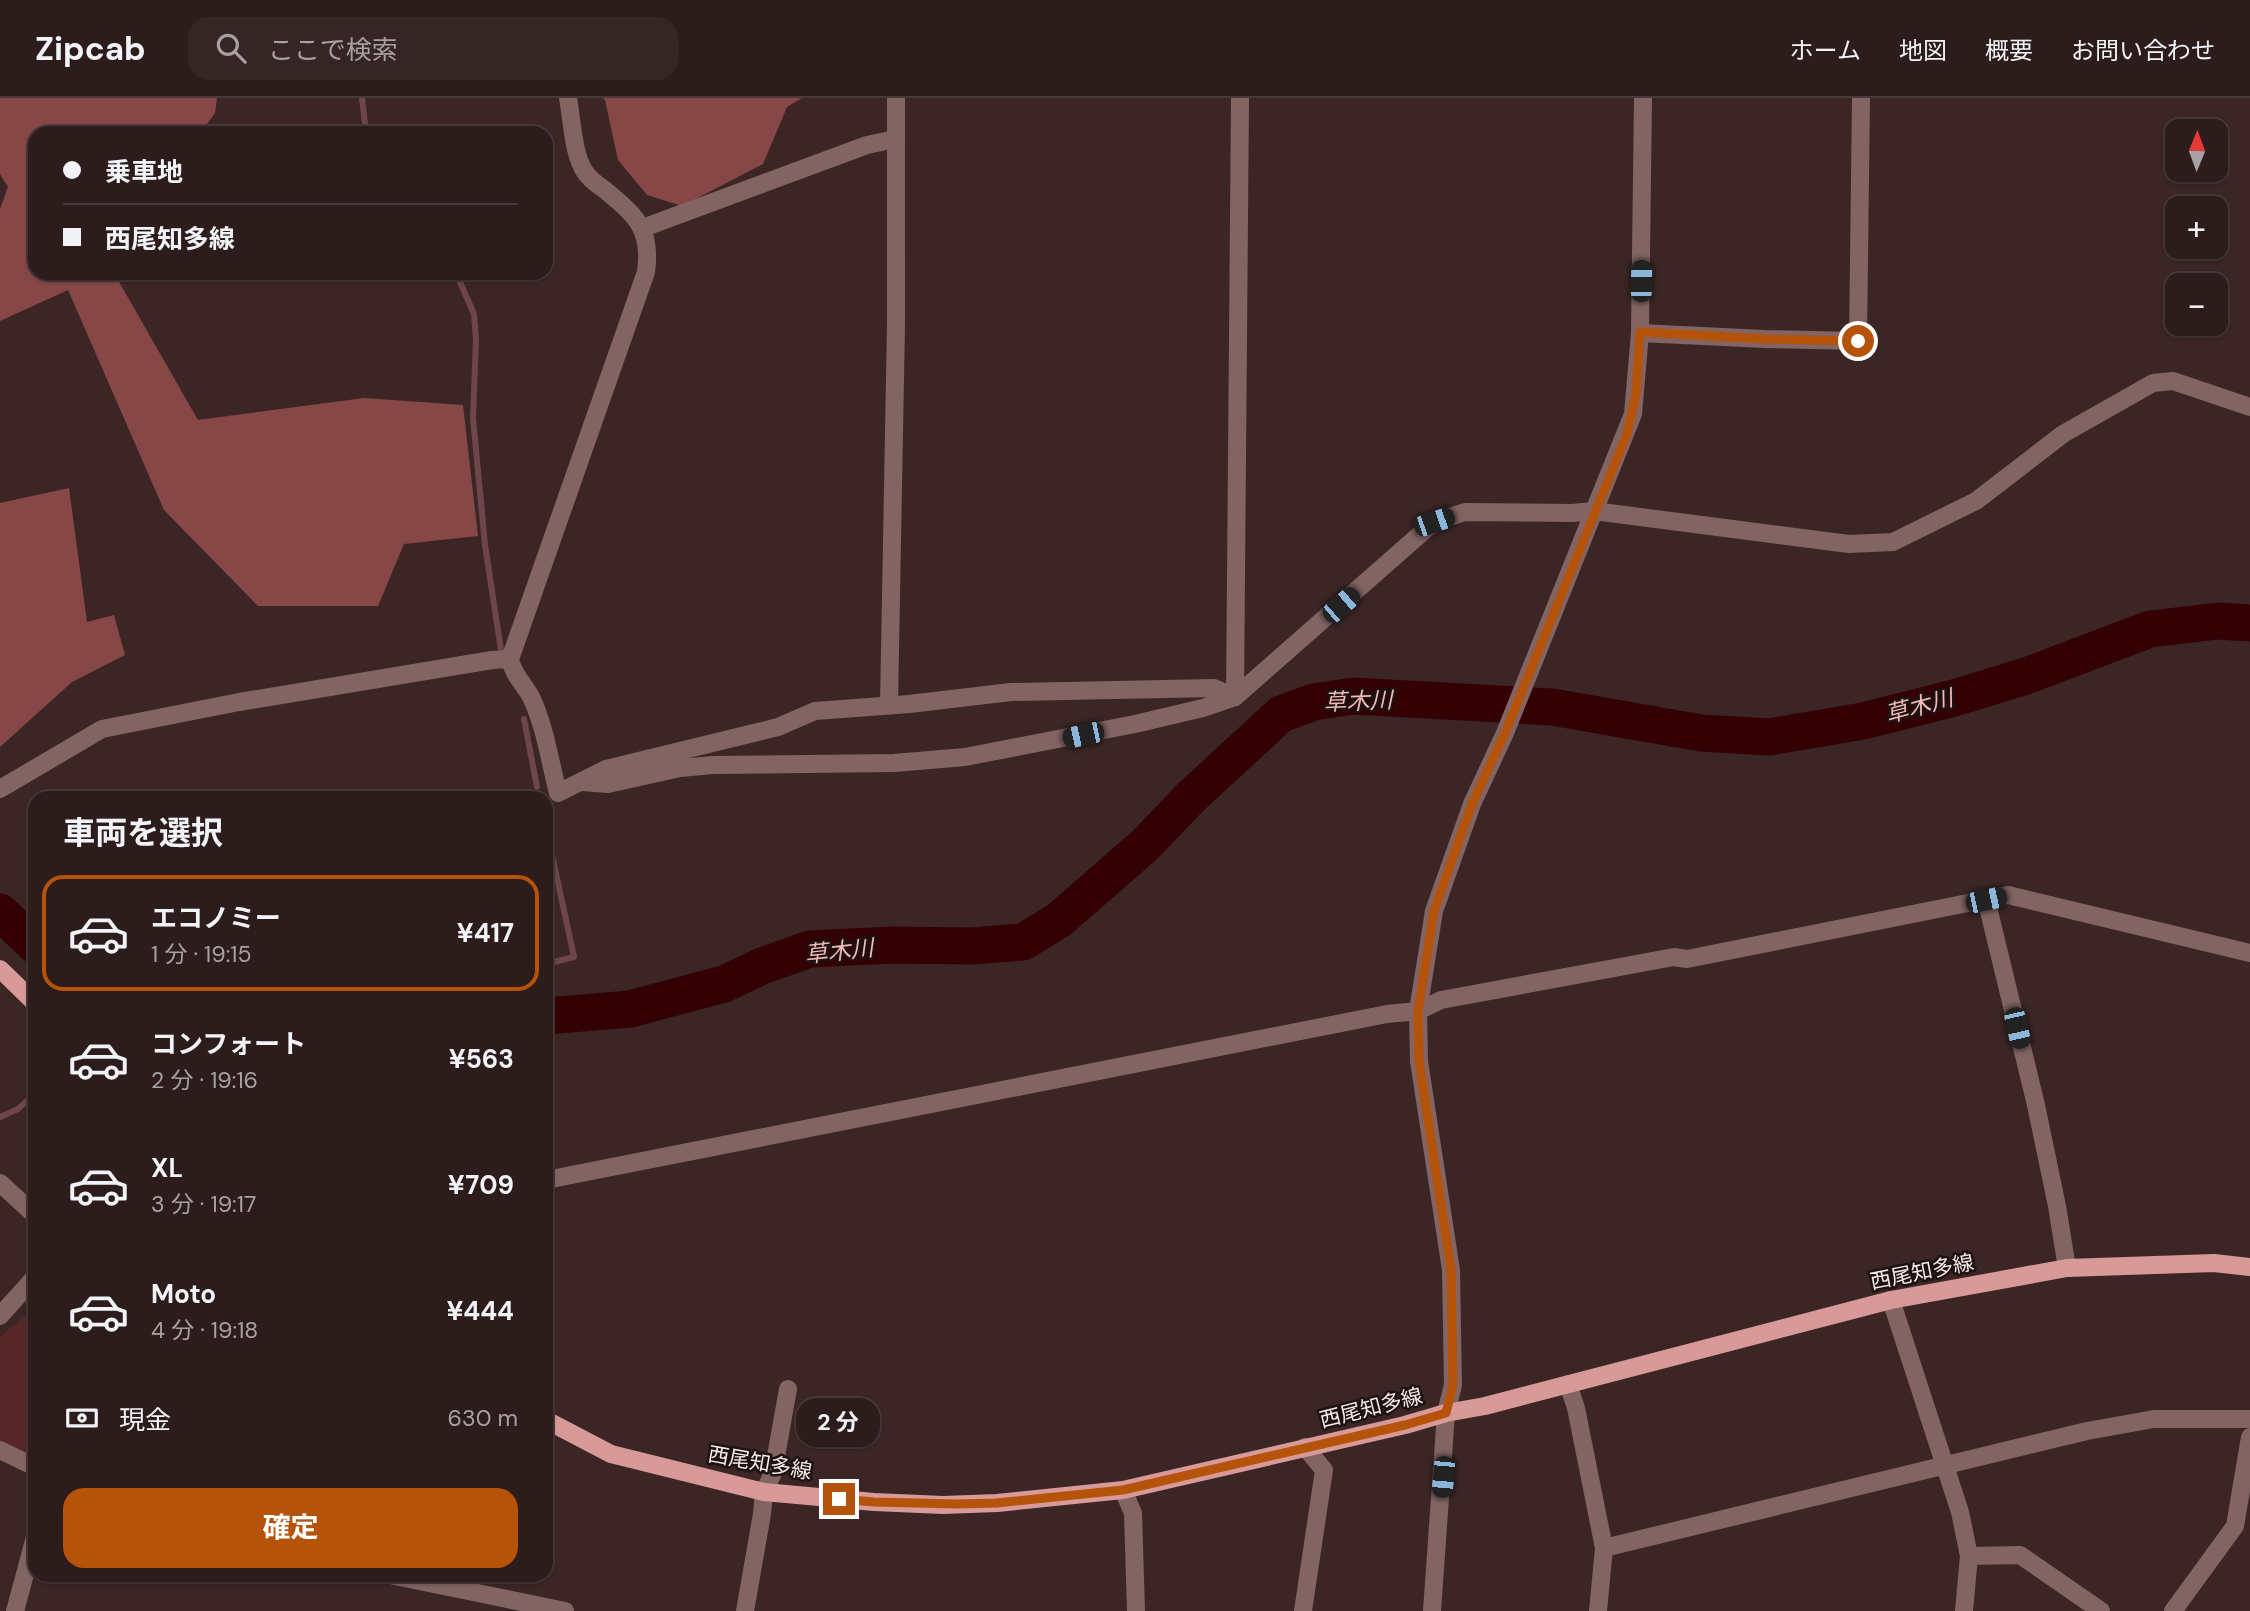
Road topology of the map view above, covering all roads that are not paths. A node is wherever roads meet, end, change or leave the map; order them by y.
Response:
1 (568, 98) edge
2 (896, 98) edge
3 (1240, 98) edge
4 (1643, 98) edge
5 (1861, 98) edge
6 (895, 139) junction
7 (643, 228) junction
8 (1640, 332) junction
9 (2250, 407) edge
10 (1594, 511) junction
11 (510, 659) junction
12 (1235, 698) junction
13 (888, 705) junction
14 (583, 782) junction
15 (0, 789) edge
16 (1986, 900) junction
17 (2250, 953) edge
18 (0, 969) edge
19 (28, 996) edge
20 (1418, 1011) junction
21 (553, 1179) edge
22 (0, 1183) edge
23 (28, 1208) edge
24 (2250, 1267) edge
25 (2067, 1268) junction
26 (28, 1285) edge
27 (1891, 1300) junction
28 (0, 1316) edge
29 (1568, 1384) junction
30 (788, 1389) dead end
31 (1446, 1413) junction
32 (2250, 1419) edge
33 (553, 1424) edge
34 (2250, 1437) edge
35 (1305, 1447) junction
36 (0, 1450) edge
37 (28, 1464) edge
38 (1946, 1464) junction
39 (1123, 1490) junction
40 (764, 1492) junction
41 (2242, 1530) edge
42 (1604, 1548) junction
43 (1969, 1556) junction
44 (28, 1563) edge
45 (424, 1582) edge
46 (15, 1611) edge
47 (565, 1611) edge
48 (745, 1611) edge
49 (1136, 1611) edge
50 (1303, 1611) edge
51 (1432, 1611) edge
52 (1598, 1611) edge
53 (1964, 1611) edge
54 (2101, 1611) edge
55 (2173, 1611) edge

1 - 7 street
2 - 6 street
3 - 12 street
4 - 8 street
5 - 8 street
6 - 7 street
6 - 13 street
7 - 11 street
8 - 10 street
9 - 10 street
10 - 12 street
10 - 20 street
11 - 14 street
11 - 15 street
12 - 13 street
12 - 14 street
13 - 14 street
16 - 17 street
16 - 20 street
16 - 25 street
18 - 19 main road
20 - 21 street
20 - 31 street
22 - 23 street
24 - 25 main road, 西尾知多線
25 - 27 main road, 西尾知多線
26 - 28 street
27 - 29 main road, 西尾知多線
27 - 38 street
29 - 31 main road, 西尾知多線
29 - 42 street
30 - 40 street
31 - 35 main road, 西尾知多線
31 - 51 street
32 - 38 street
33 - 40 main road, 西尾知多線
34 - 41 street
35 - 39 main road, 西尾知多線
35 - 50 street
36 - 37 street
38 - 42 street
38 - 43 street
39 - 40 main road, 西尾知多線
39 - 49 street
40 - 48 street
41 - 55 street
42 - 52 street
43 - 53 street
43 - 54 street
44 - 46 street
45 - 47 street

